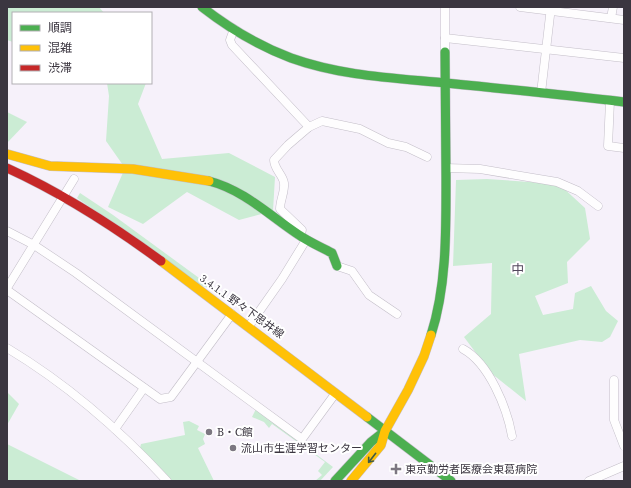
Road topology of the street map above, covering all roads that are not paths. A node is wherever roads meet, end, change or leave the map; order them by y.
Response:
1 (202, 7) edge
2 (445, 7) edge
3 (520, 7) edge
4 (613, 7) edge
5 (550, 9) edge
6 (612, 18) junction
7 (624, 20) edge
8 (234, 29) junction
9 (445, 38) junction
10 (546, 48) junction
11 (445, 52) joint
12 (624, 58) edge
13 (444, 82) junction
14 (541, 93) junction
15 (610, 100) junction
16 (624, 102) edge
17 (309, 127) junction
18 (624, 148) edge
19 (7, 154) edge
20 (427, 157) dead end
21 (7, 168) edge
22 (446, 168) junction
23 (74, 179) dead end
24 (65, 196) junction
25 (598, 206) dead end
26 (7, 231) edge
27 (303, 238) junction
28 (34, 245) junction
29 (338, 266) joint
30 (7, 289) edge
31 (232, 314) junction
32 (397, 314) dead end
33 (249, 326) junction
34 (7, 348) edge
35 (463, 349) dead end
36 (197, 362) junction
37 (614, 380) dead end
38 (144, 388) junction
39 (335, 394) junction
40 (115, 429) junction
41 (385, 431) junction
42 (512, 436) dead end
43 (624, 446) edge
44 (624, 466) edge
45 (167, 481) edge
46 (336, 481) edge
47 (351, 481) edge
48 (451, 481) edge
49 (588, 481) edge

1 - 8 street
2 - 9 street
3 - 5 street
4 - 6 street
5 - 6 street
5 - 10 street
6 - 7 street
8 - 13 street
8 - 17 street
9 - 10 street
9 - 11 street
10 - 12 street
10 - 14 street
11 - 13 street
13 - 14 street
13 - 22 street
14 - 15 street
15 - 16 street
15 - 18 street
17 - 20 street
17 - 27 street
19 - 27 street
21 - 24 street, 3.4.1.1 野々下思井線
22 - 25 street
22 - 41 street
23 - 24 street
24 - 28 street
24 - 31 street, 3.4.1.1 野々下思井線
26 - 28 street
27 - 29 street
27 - 33 street
28 - 30 street
28 - 36 street
29 - 32 street
30 - 38 street
31 - 33 street, 3.4.1.1 野々下思井線
31 - 36 street
33 - 39 street, 3.4.1.1 野々下思井線
34 - 40 street
35 - 42 street
36 - 38 street
36 - 39 street
37 - 43 street
38 - 40 street
39 - 41 street, 3.4.1.1 野々下思井線
40 - 45 street
41 - 46 street
41 -> 47 street
41 - 48 street, 3.4.1.1 野々下思井線
44 - 49 street

